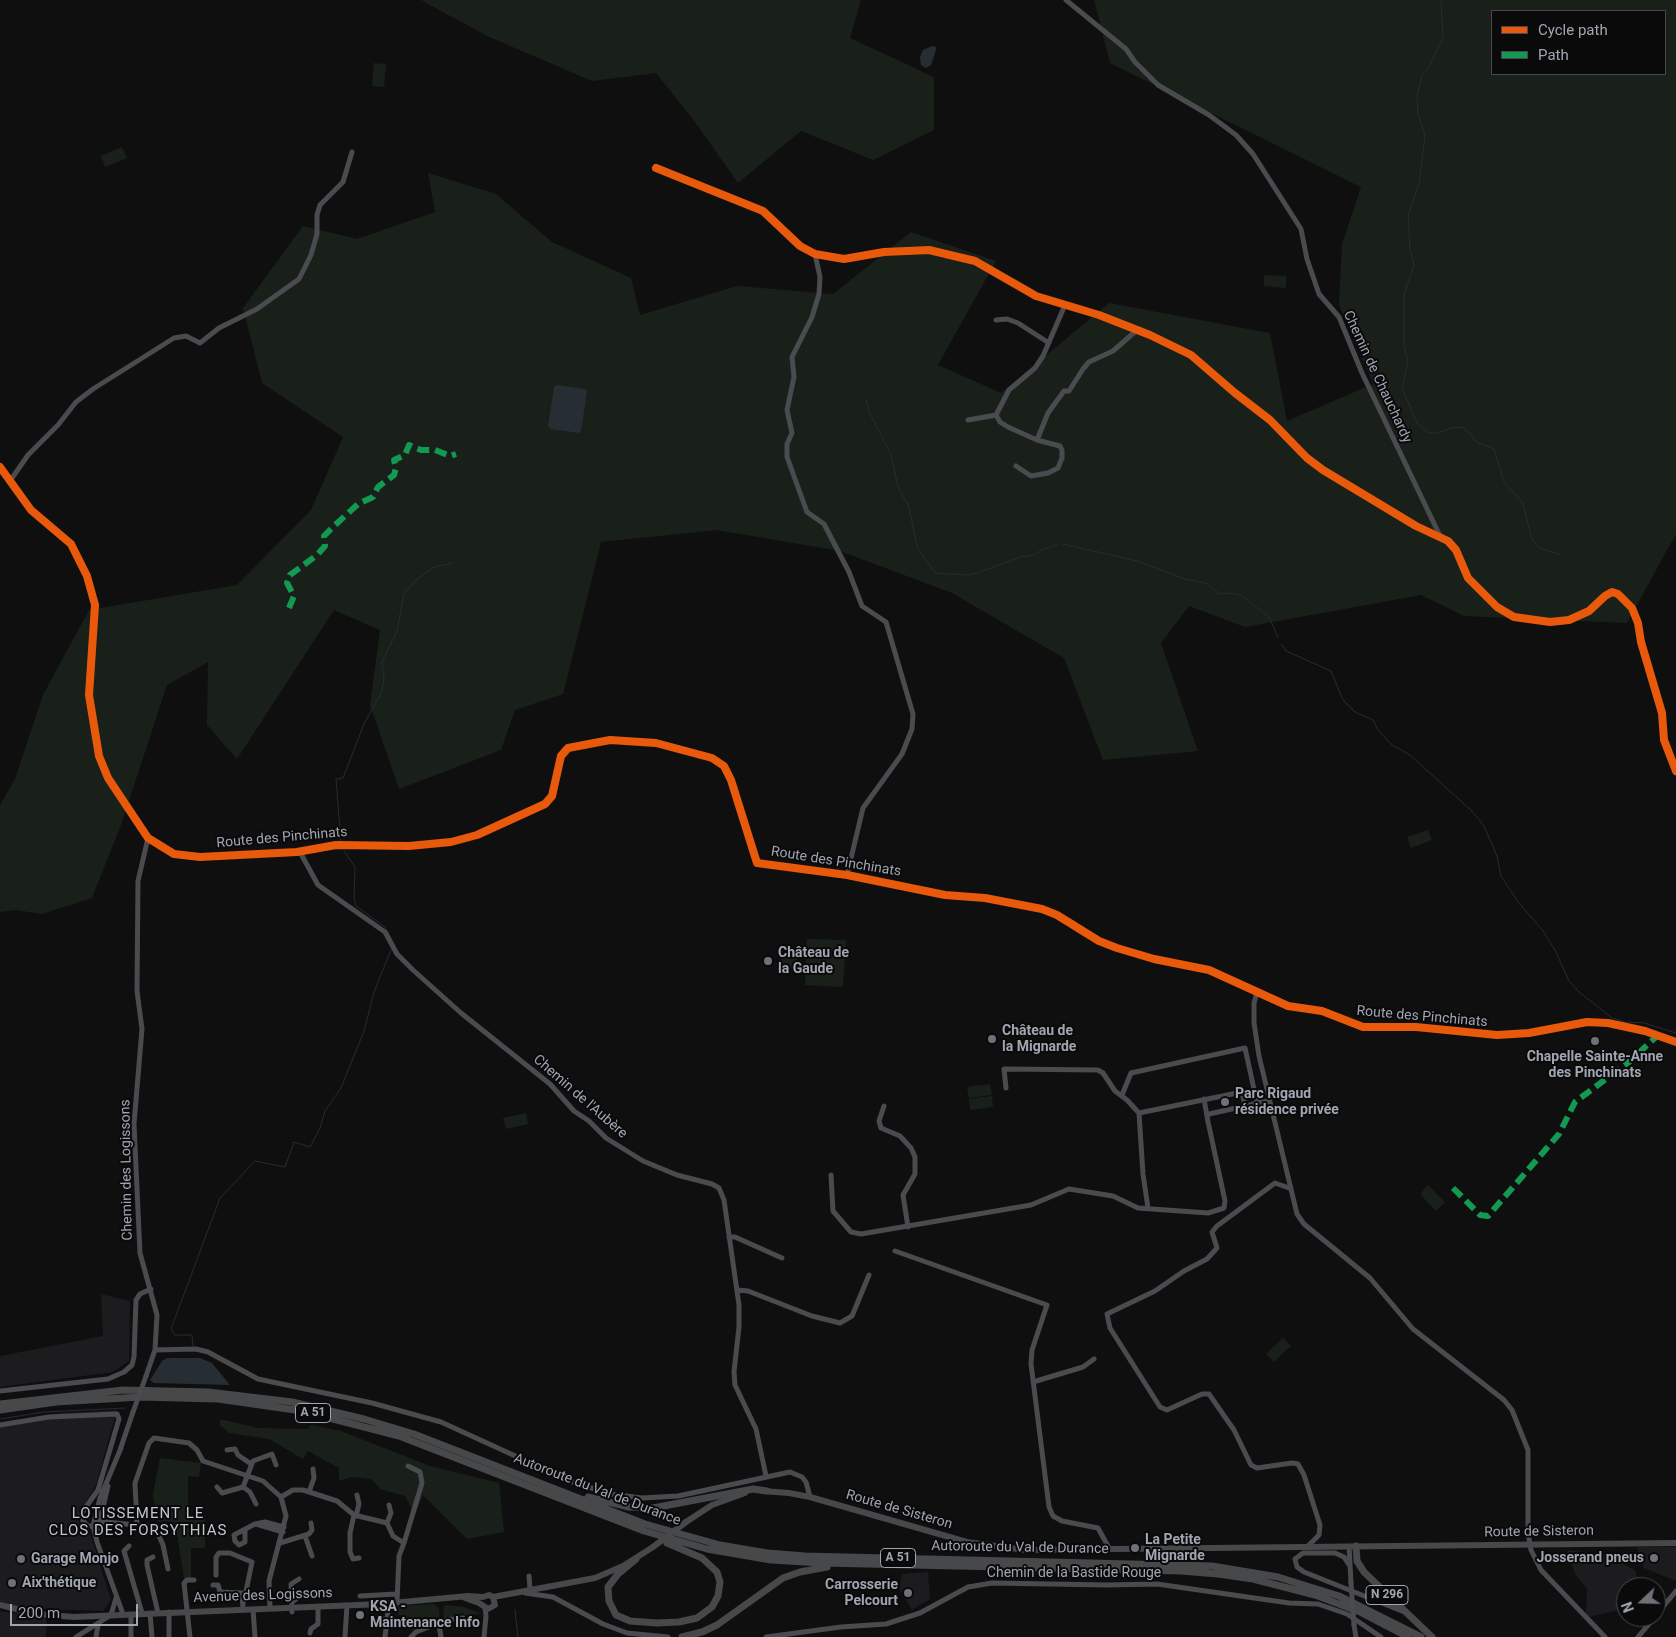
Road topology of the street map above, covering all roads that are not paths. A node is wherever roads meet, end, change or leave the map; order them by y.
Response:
1 (1066, 0) edge
2 (352, 152) dead end
3 (656, 168) dead end
4 (815, 254) junction
5 (1065, 305) junction
6 (996, 320) dead end
7 (1137, 330) junction
8 (1049, 343) junction
9 (996, 415) junction
10 (968, 420) dead end
11 (1037, 440) junction
12 (1016, 466) dead end
13 (0, 467) edge
14 (10, 481) junction
15 (1440, 536) junction
16 (1676, 771) edge
17 (148, 838) junction
18 (300, 852) junction
19 (847, 875) junction
20 (1257, 992) junction
21 (1676, 1042) edge
22 (1006, 1088) dead end
23 (1122, 1095) junction
24 (1204, 1099) junction
25 (1268, 1100) junction
26 (1257, 1103) junction
27 (884, 1106) dead end
28 (1245, 1106) junction
29 (1139, 1113) junction
30 (1207, 1117) junction
31 (831, 1175) dead end
32 (1289, 1188) junction
33 (1148, 1208) junction
34 (908, 1227) junction
35 (729, 1238) junction
36 (895, 1252) dead end
37 (782, 1258) dead end
38 (869, 1275) dead end
39 (151, 1289) junction
40 (737, 1290) junction
41 (155, 1350) junction
42 (1094, 1360) dead end
43 (1033, 1382) junction
44 (0, 1391) edge
45 (0, 1404) edge
46 (0, 1410) edge
47 (0, 1425) edge
48 (436, 1442) junction
49 (121, 1448) junction
50 (227, 1450) dead end
51 (251, 1464) junction
52 (276, 1465) dead end
53 (408, 1466) dead end
54 (313, 1469) dead end
55 (246, 1474) junction
56 (766, 1476) junction
57 (217, 1487) dead end
58 (243, 1487) junction
59 (767, 1491) junction
60 (309, 1492) junction
61 (357, 1495) dead end
62 (281, 1497) junction
63 (810, 1497) junction
64 (256, 1504) dead end
65 (389, 1505) dead end
66 (355, 1516) junction
67 (609, 1518) junction
68 (311, 1523) dead end
69 (387, 1523) junction
70 (96, 1524) junction
71 (137, 1525) junction
72 (284, 1529) junction
73 (245, 1530) dead end
74 (305, 1536) junction
75 (280, 1543) junction
76 (404, 1543) junction
77 (1530, 1544) junction
78 (1676, 1544) edge
79 (128, 1546) dead end
80 (1308, 1546) junction
81 (1274, 1547) junction
82 (1109, 1548) junction
83 (1353, 1548) junction
84 (312, 1556) dead end
85 (153, 1557) dead end
86 (359, 1558) dead end
87 (636, 1559) junction
88 (960, 1566) junction
89 (1350, 1566) junction
90 (168, 1569) dead end
91 (216, 1575) dead end
92 (529, 1576) dead end
93 (299, 1579) dead end
94 (194, 1580) dead end
95 (213, 1585) dead end
96 (545, 1586) junction
97 (530, 1588) junction
98 (1676, 1590) edge
99 (116, 1594) junction
100 (322, 1594) dead end
101 (396, 1594) junction
102 (504, 1594) junction
103 (360, 1596) dead end
104 (461, 1597) junction
105 (483, 1597) junction
106 (553, 1597) junction
107 (495, 1599) junction
108 (244, 1601) junction
109 (397, 1602) junction
110 (1666, 1602) edge
111 (389, 1603) junction
112 (347, 1605) junction
113 (2, 1606) edge
114 (318, 1606) junction
115 (292, 1607) junction
116 (486, 1607) junction
117 (270, 1608) junction
118 (243, 1609) junction
119 (253, 1609) junction
120 (169, 1612) junction
121 (187, 1612) junction
122 (1405, 1612) junction
123 (146, 1613) junction
124 (158, 1613) junction
125 (122, 1614) junction
126 (131, 1614) junction
127 (111, 1615) junction
128 (463, 1618) dead end
129 (387, 1619) junction
130 (372, 1620) dead end
131 (98, 1624) junction
132 (439, 1625) junction
133 (1646, 1627) edge
134 (310, 1633) dead end
135 (76, 1637) edge
136 (96, 1637) edge
137 (131, 1637) edge
138 (152, 1637) edge
139 (169, 1637) edge
140 (190, 1637) edge
141 (255, 1637) edge
142 (346, 1637) edge
143 (385, 1637) edge
144 (411, 1637) edge
145 (441, 1637) edge
146 (484, 1637) edge
147 (668, 1637) edge
148 (682, 1637) edge
149 (766, 1637) edge
150 (1356, 1637) edge
151 (1381, 1637) edge
152 (1408, 1637) edge
153 (1422, 1637) edge
154 (1432, 1637) edge
155 (1605, 1637) edge
156 (1638, 1637) edge

1 - 15 street, Chemin de Chauchardy
2 - 14 street
3 - 4 street
4 - 5 street
4 - 19 street
5 - 7 street
5 - 8 street
6 - 8 street
7 - 11 street
7 - 15 street
8 - 9 street
9 - 10 street
9 - 11 street
11 - 12 street
13 - 14 street, Route des Pinchinats
14 - 17 street, Route des Pinchinats
15 - 16 street
17 - 18 street, Route des Pinchinats
17 - 39 street, Chemin des Logissons
18 - 19 street, Route des Pinchinats
18 - 35 street, Chemin de l'Aubère
19 - 20 street, Route des Pinchinats
20 - 21 street, Route des Pinchinats
20 - 25 street
22 - 23 street
23 - 26 street
23 - 29 street
24 - 28 street
24 - 29 street
24 - 30 street
25 - 26 street
25 - 32 street
26 - 28 street
27 - 34 street
28 - 30 street
29 - 33 street
30 - 33 street
31 - 34 street
32 - 77 street
32 - 80 street
33 - 34 street
35 - 37 street
35 - 40 street, Chemin de l'Aubère
36 - 43 street
38 - 40 street
39 - 41 street, Chemin des Logissons
39 - 44 street
40 - 56 street, Chemin de l'Aubère
41 - 49 street, Chemin des Logissons, bridge
41 - 56 street
42 - 43 street
43 - 82 street
45 - 48 highway, Autoroute du Val de Durance / A 51
46 - 67 highway, Autoroute du Val de Durance / A 51
47 - 70 street
48 - 59 highway
48 - 153 highway, Autoroute du Val de Durance / A 51
49 - 70 street
49 - 70 street
50 - 51 street
51 - 52 street
51 - 55 street
53 - 76 street
54 - 60 street
55 - 58 street
55 - 62 street
55 - 71 street
56 - 63 street
57 - 58 street
58 - 64 street
59 - 63 main road, Route de Sisteron
59 - 87 main road, Route de Sisteron, bridge
60 - 62 street
60 - 66 street
61 - 66 street
62 - 72 street
63 - 82 main road, Route de Sisteron
65 - 69 street
66 - 69 street
66 - 86 street
67 - 87 highway
67 - 88 highway, Autoroute du Val de Durance / A 51
68 - 74 street
69 - 76 street
70 - 71 street
70 - 99 street
71 - 90 street
72 - 73 street
72 - 75 street
74 - 75 street
74 - 84 street
75 - 117 street
76 - 101 street
77 - 78 main road, Route de Sisteron
77 - 83 main road, Route de Sisteron
77 - 155 street
79 - 123 street
80 - 81 main road, Route de Sisteron
80 - 83 main road, Route de Sisteron
81 - 82 main road, Route de Sisteron
81 - 83 main road, Route de Sisteron
83 - 89 street
83 - 122 highway, N 296
85 - 124 street
87 - 96 main road, Route de Sisteron
88 - 148 highway
88 - 152 highway, Autoroute du Val de Durance / A 51
89 - 122 street
89 - 150 street, bridge
91 - 108 street
92 - 97 street
93 - 115 street
94 - 121 street
95 - 108 street
96 - 97 main road
96 - 106 street
97 - 102 main road
98 - 110 street
99 - 125 street
99 - 127 street
100 - 115 street
101 - 103 street
101 - 109 street
102 - 106 street
102 - 107 main road
104 - 105 main road, Avenue des Logissons
104 - 109 main road, Avenue des Logissons
104 - 116 main road, Avenue des Logissons
105 - 107 main road, Avenue des Logissons
105 - 116 main road
106 - 147 street
107 - 116 main road
108 - 118 street
109 - 111 main road, Avenue des Logissons
111 - 112 main road, Avenue des Logissons
111 - 129 street
112 - 114 main road, Avenue des Logissons
112 - 142 street
113 - 127 main road, Avenue des Logissons
114 - 115 main road, Avenue des Logissons
114 - 134 street
115 - 117 main road, Avenue des Logissons
116 - 146 street
117 - 119 main road, Avenue des Logissons
118 - 119 main road, Avenue des Logissons
118 - 121 main road, Avenue des Logissons
119 - 141 street
120 - 121 main road, Avenue des Logissons
120 - 124 main road, Avenue des Logissons
120 - 139 street
121 - 140 street
122 - 154 highway, N 296
123 - 124 main road, Avenue des Logissons
123 - 126 main road, Avenue des Logissons
123 - 138 street
125 - 126 main road, Avenue des Logissons
125 - 127 main road, Avenue des Logissons
126 - 137 street
127 - 131 street
128 - 132 street
129 - 130 street
129 - 143 street
131 - 135 street
131 - 136 street
132 - 144 street
132 - 145 street
133 - 156 street
149 - 151 street, Chemin de la Bastide Rouge

